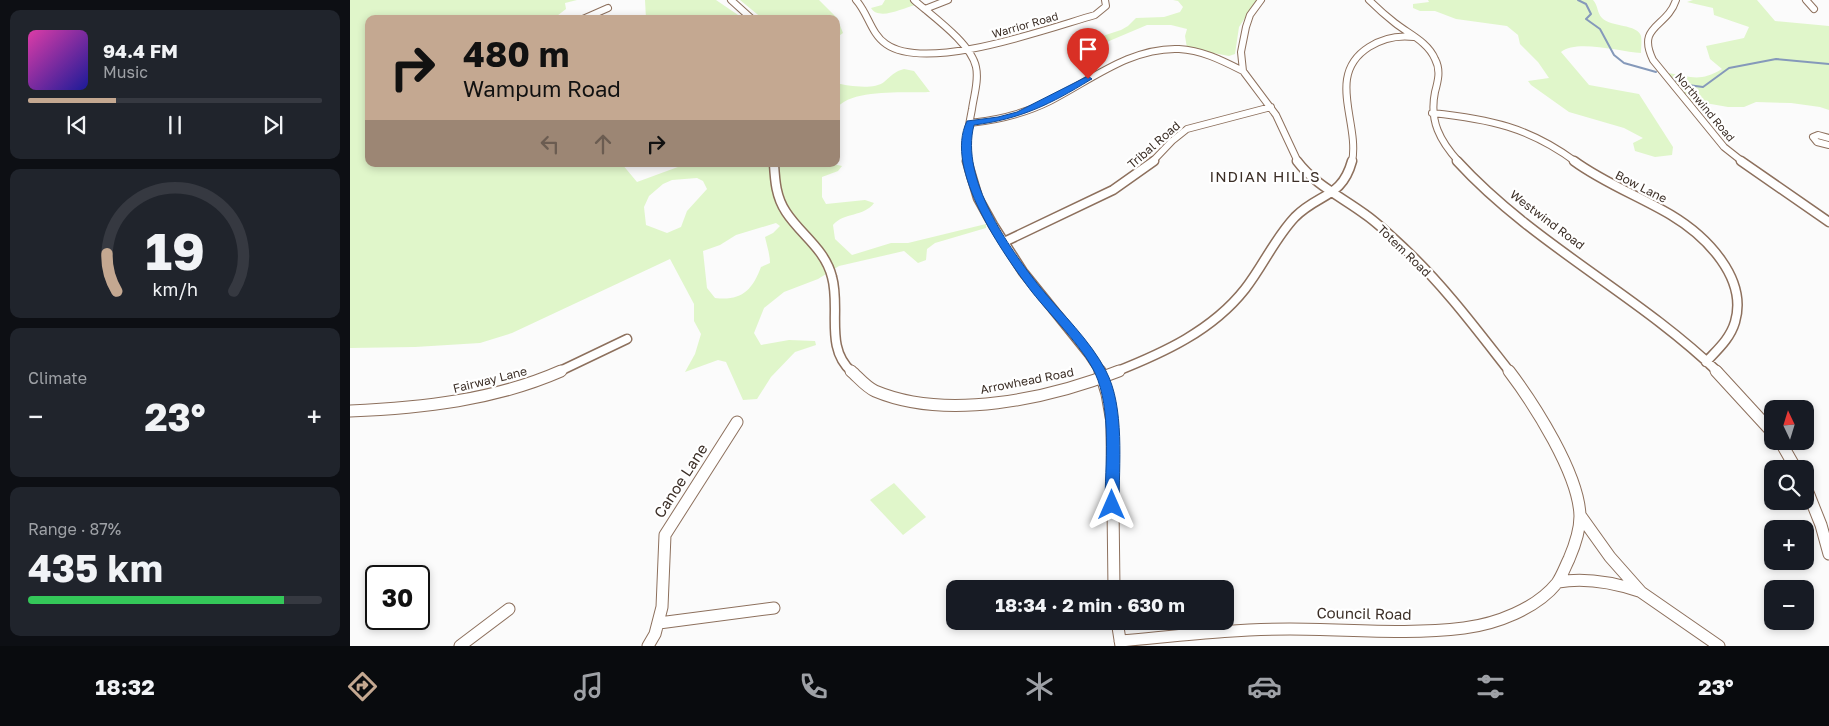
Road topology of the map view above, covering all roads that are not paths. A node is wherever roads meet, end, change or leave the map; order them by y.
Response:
1 (731, 0) edge
2 (856, 0) edge
3 (914, 0) edge
4 (948, 0) edge
5 (1105, 0) edge
6 (1261, 0) edge
7 (1369, 0) edge
8 (1676, 0) edge
9 (1806, 0) edge
10 (608, 8) dead end
11 (925, 9) junction
12 (1814, 9) dead end
13 (592, 15) edge
14 (748, 15) edge
15 (1399, 32) junction
16 (968, 51) junction
17 (1241, 56) junction
18 (1222, 58) junction
19 (1243, 71) junction
20 (1271, 108) junction
21 (1432, 113) junction
22 (970, 122) junction
23 (774, 167) edge
24 (1332, 192) junction
25 (1829, 222) edge
26 (1004, 242) junction
27 (627, 339) dead end
28 (1706, 362) junction
29 (1102, 379) junction
30 (350, 411) edge
31 (737, 422) dead end
32 (1764, 422) edge
33 (1814, 508) edge
34 (1580, 514) junction
35 (1575, 549) joint
36 (1829, 554) edge
37 (1114, 580) edge
38 (1558, 582) junction
39 (1641, 592) junction
40 (774, 608) dead end
41 (509, 609) dead end
42 (659, 623) junction
43 (1119, 630) edge
44 (1121, 644) edge
45 (460, 646) edge
46 (648, 646) edge
47 (1719, 646) edge

1 - 14 street
2 - 16 street
3 - 11 street
4 - 11 street
5 - 16 street, Warrior Road
6 - 17 street, Totem Road
7 - 15 street, Westwind Road
8 - 25 street, Northwind Road
9 - 12 street
10 - 13 street
11 - 16 street
15 - 21 street, Westwind Road
15 - 24 street, Arrowhead Road
16 - 22 street
17 - 18 street
17 - 19 street, Totem Road
18 - 19 street
18 - 22 street
19 - 20 street, Totem Road
20 - 24 street, Totem Road
20 - 26 street, Tribal Road
21 - 28 street, Westwind Road
21 - 28 street, Bow Lane
22 - 26 street
23 - 29 street, Arrowhead Road
24 - 29 street, Arrowhead Road
24 - 34 street, Totem Road
26 - 29 street
27 - 30 street, Fairway Lane
28 - 32 street, Westwind Road
29 - 37 street
31 - 42 street, Canoe Lane
33 - 36 street
34 - 35 street, Totem Road
34 - 39 street, Totem Road
35 - 38 street, Council Road
38 - 39 street, Totem Road
38 - 44 street, Council Road
39 - 47 street, Totem Road
40 - 42 street
41 - 45 street
42 - 46 street, Canoe Lane
43 - 44 street

